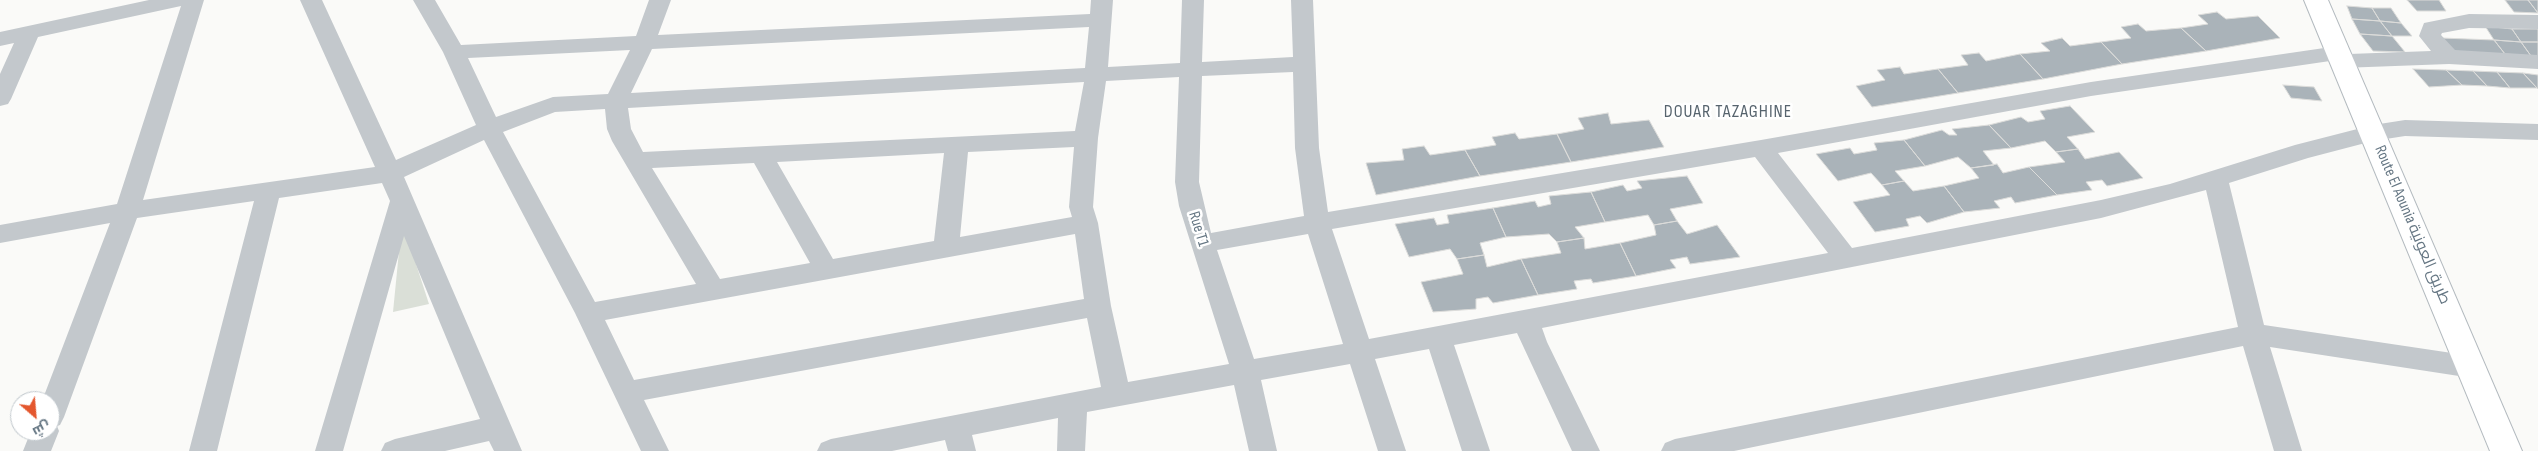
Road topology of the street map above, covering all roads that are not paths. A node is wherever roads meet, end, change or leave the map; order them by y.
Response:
1 (179, 0) edge
2 (193, 0) edge
3 (311, 0) edge
4 (424, 0) edge
5 (439, 0) edge
6 (660, 0) edge
7 (1193, 0) edge
8 (1302, 0) edge
9 (2316, 0) edge
10 (1101, 10) edge
11 (2538, 22) edge
12 (29, 33) junction
13 (0, 39) edge
14 (645, 42) junction
15 (454, 52) junction
16 (2340, 57) junction
17 (2449, 58) junction
18 (2538, 62) edge
19 (1303, 64) junction
20 (1189, 69) junction
21 (1096, 76) junction
22 (0, 99) edge
23 (616, 100) junction
24 (489, 128) junction
25 (2538, 132) edge
26 (2373, 133) junction
27 (1086, 138) junction
28 (957, 144) junction
29 (1761, 148) junction
30 (761, 154) junction
31 (636, 161) junction
32 (390, 172) junction
33 (2216, 179) junction
34 (269, 188) junction
35 (402, 200) junction
36 (127, 211) junction
37 (1317, 222) junction
38 (1086, 223) junction
39 (0, 234) edge
40 (1202, 244) junction
41 (946, 248) junction
42 (1846, 258) junction
43 (826, 269) junction
44 (712, 289) junction
45 (1098, 306) junction
46 (588, 313) junction
47 (1527, 321) junction
48 (2253, 334) junction
49 (1438, 337) junction
50 (1360, 351) junction
51 (2472, 367) junction
52 (1245, 372) junction
53 (60, 391) edge
54 (626, 392) junction
55 (1117, 395) junction
56 (1073, 405) junction
57 (959, 438) edge
58 (502, 439) edge
59 (461, 444) edge
60 (202, 451) edge
61 (329, 451) edge
62 (395, 451) edge
63 (655, 451) edge
64 (832, 451) edge
65 (1071, 451) edge
66 (1263, 451) edge
67 (1392, 451) edge
68 (1476, 451) edge
69 (1586, 451) edge
70 (1675, 451) edge
71 (2288, 451) edge
72 (2506, 451) edge

1 - 12 street
2 - 36 street
3 - 32 street
4 - 5 street
4 - 15 street
6 - 14 street
7 - 20 street, Rue T1
8 - 19 street
9 - 16 main road, Route El Aounia طريق العونية
10 - 14 street
10 - 21 street
11 - 17 street
12 - 13 street
12 - 22 street
14 - 15 street
14 - 23 street
15 - 24 street
16 - 17 street
16 - 26 main road, Route El Aounia طريق العونية
16 - 29 street
17 - 18 street
19 - 20 street
19 - 37 street
20 - 21 street
20 - 40 street, Rue T1
21 - 23 street
21 - 27 street
23 - 24 street
23 - 31 street
24 - 32 street
24 - 46 street
25 - 26 street
26 - 33 street
26 - 51 main road, Route El Aounia طريق العونية
27 - 28 street
27 - 38 street
28 - 30 street
28 - 41 street
29 - 37 street
29 - 42 street
30 - 31 street
30 - 43 street
31 - 44 street
32 - 34 street
32 - 35 street
33 - 42 street
33 - 48 street
34 - 36 street
34 - 60 street
35 - 58 street
35 - 61 street
36 - 39 street
36 - 53 street
37 - 40 street
37 - 50 street
38 - 41 street
38 - 45 street
40 - 52 street, Rue T1
41 - 43 street
42 - 47 street
43 - 44 street
44 - 46 street
45 - 54 street
45 - 55 street
46 - 54 street
47 - 49 street
47 - 69 street
48 - 51 street
48 - 70 street
48 - 71 street
49 - 50 street
49 - 68 street
50 - 52 street
50 - 67 street
51 - 72 main road, Route El Aounia طريق العونية
52 - 55 street
52 - 66 street, Rue T1
54 - 63 street
55 - 56 street
56 - 57 street
56 - 65 street
57 - 64 street
58 - 59 street
59 - 62 street

